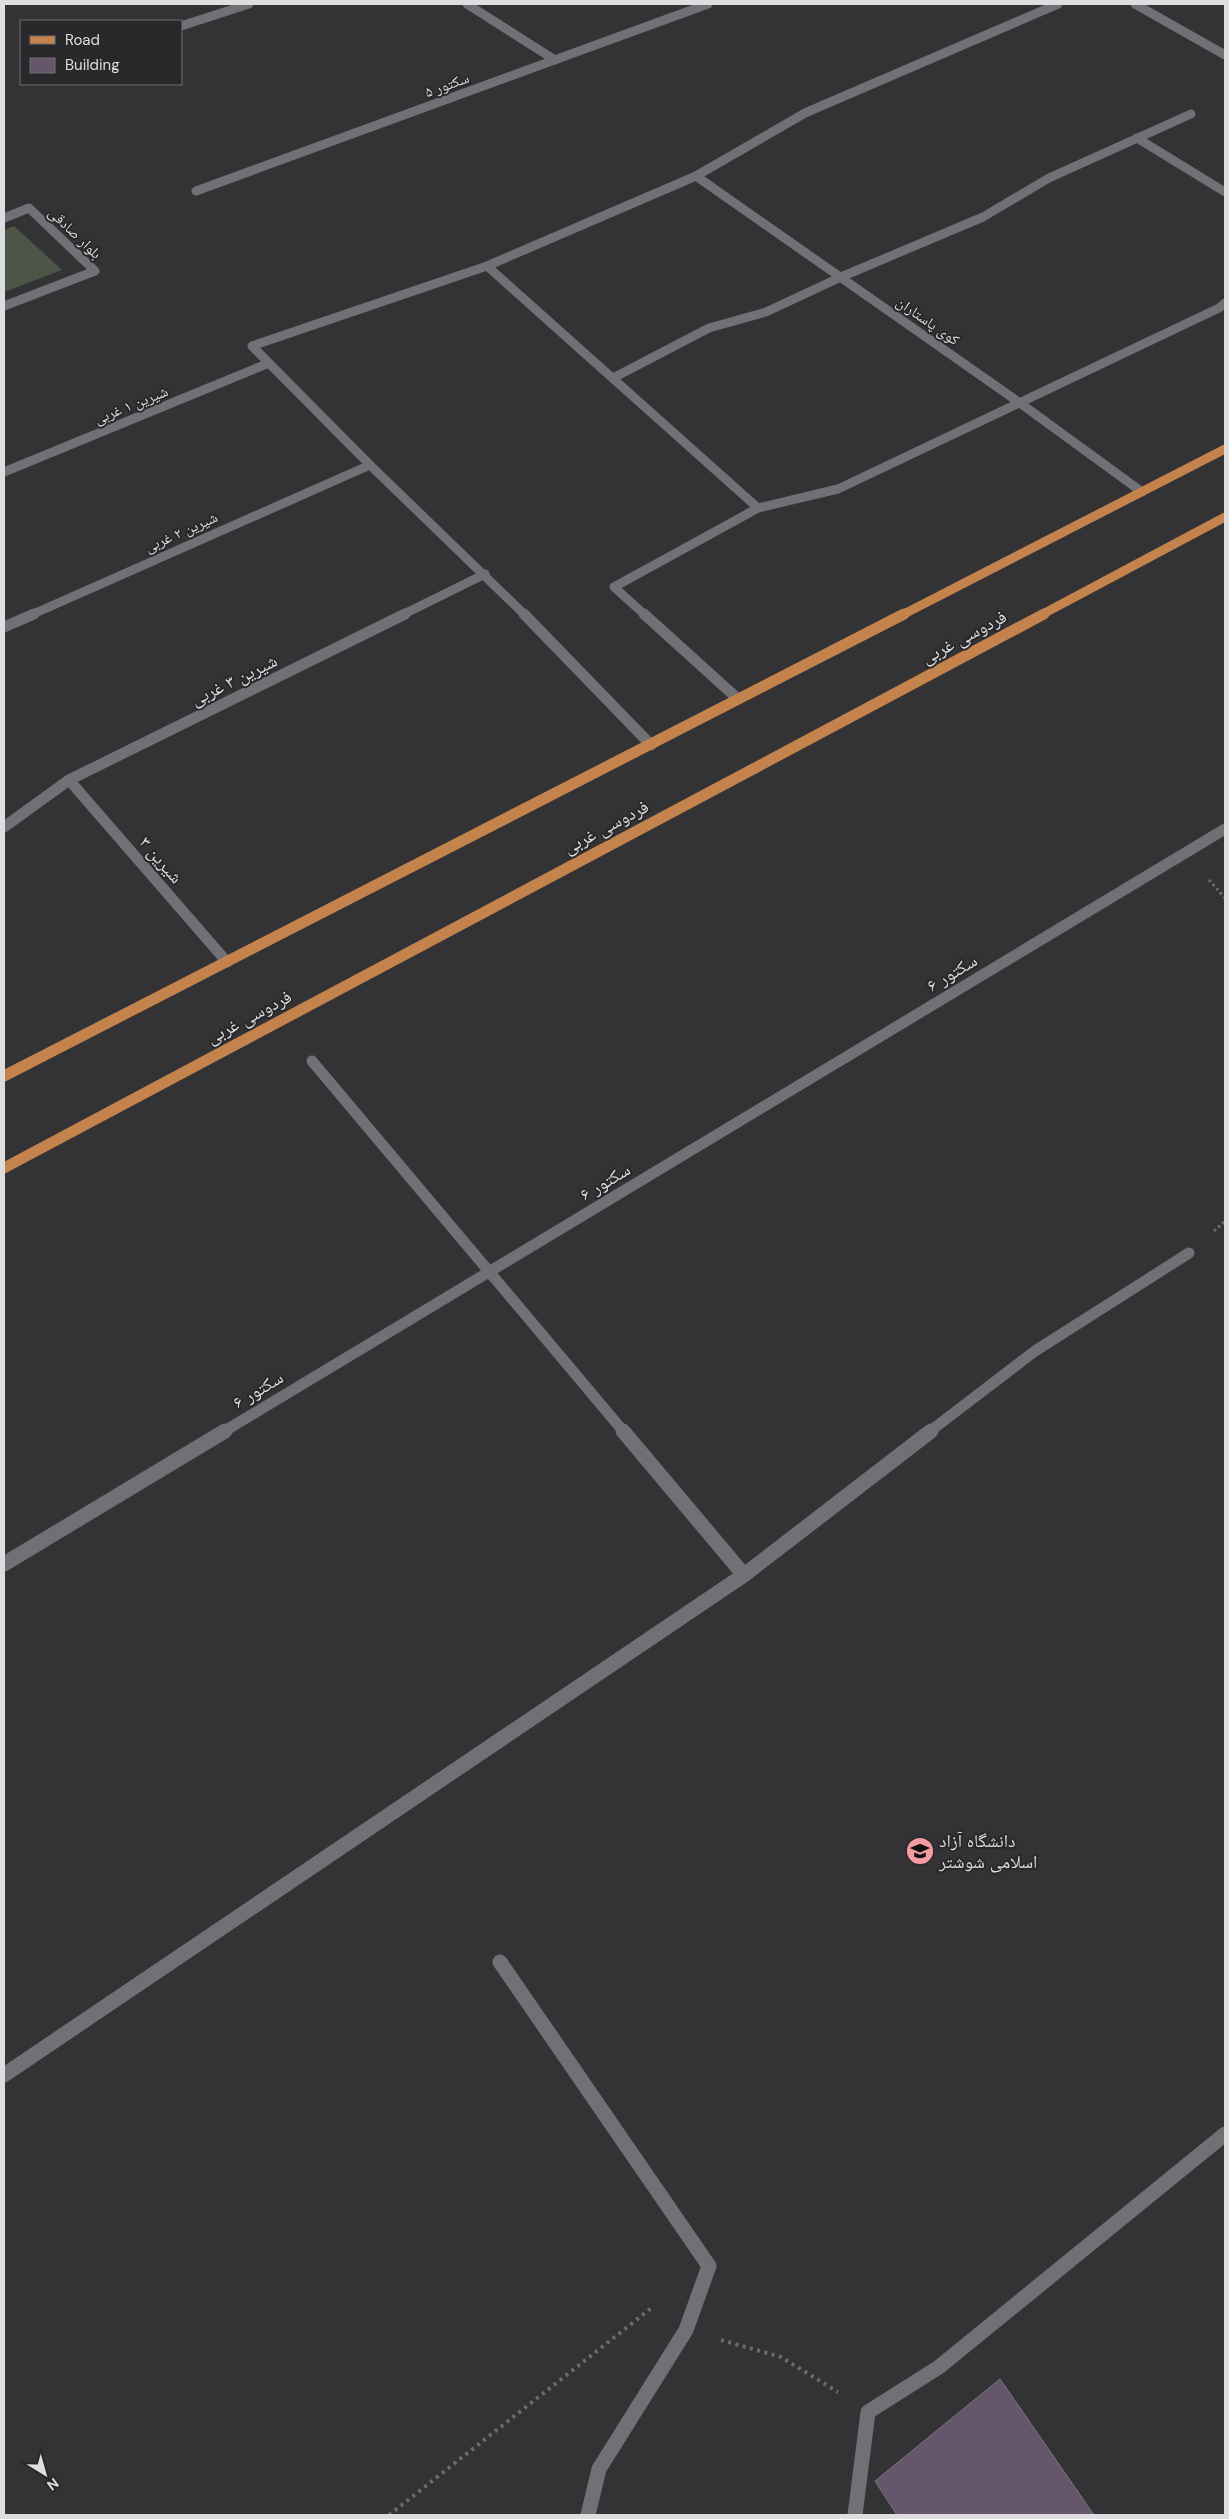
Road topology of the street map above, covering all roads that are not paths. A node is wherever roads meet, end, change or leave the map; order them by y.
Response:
1 (249, 4) edge
2 (467, 4) edge
3 (708, 4) edge
4 (1058, 4) edge
5 (1135, 4) edge
6 (182, 26) edge
7 (1225, 55) edge
8 (555, 60) junction
9 (1191, 114) dead end
10 (1137, 138) junction
11 (696, 176) junction
12 (196, 191) dead end
13 (1225, 192) edge
14 (4, 218) edge
15 (487, 266) junction
16 (841, 277) junction
17 (1225, 303) edge
18 (4, 306) edge
19 (269, 363) junction
20 (614, 378) junction
21 (1020, 403) junction
22 (1225, 449) edge
23 (370, 465) junction
24 (4, 472) edge
25 (1142, 492) junction
26 (758, 508) junction
27 (1225, 517) edge
28 (485, 574) junction
29 (4, 627) edge
30 (738, 700) junction
31 (650, 745) junction
32 (69, 780) junction
33 (4, 827) edge
34 (1225, 829) edge
35 (227, 962) junction
36 (312, 1061) dead end
37 (4, 1076) edge
38 (4, 1168) edge
39 (1189, 1253) dead end
40 (489, 1272) junction
41 (4, 1564) edge
42 (744, 1574) junction
43 (500, 1962) dead end
44 (4, 2075) edge
45 (1225, 2134) edge
46 (588, 2515) edge
47 (855, 2515) edge

1 - 6 street
2 - 8 street
3 - 8 street, سکتور ۵
4 - 11 street
5 - 7 street
8 - 12 street, سکتور ۵
9 - 10 street
10 - 13 street
10 - 16 street
11 - 15 street
11 - 16 street, کوی پاستاران
14 - 18 street, بلوار صادقی
15 - 19 street
15 - 20 street
16 - 20 street
16 - 21 street, کوی پاستاران
17 - 21 street
19 - 23 street
19 - 24 street, شیرین ۱ غربی
20 - 26 street
21 - 25 street, کوی پاستاران
21 - 26 street
22 - 25 main road
23 - 28 street
23 - 29 street, شیرین ۲ غربی
25 - 30 main road
26 - 30 street
27 - 38 main road, فردوسی غربی
28 - 31 street
28 - 32 street, شیرین ۳ غربی
30 - 31 main road
31 - 35 main road
32 - 33 street, شیرین ۳ غربی
32 - 35 street, شیرین ۳
34 - 40 street, سکتور ۶
35 - 37 main road
36 - 40 street
39 - 42 street
40 - 41 street, سکتور ۶
40 - 42 street
42 - 44 street
43 - 46 street
45 - 47 street

